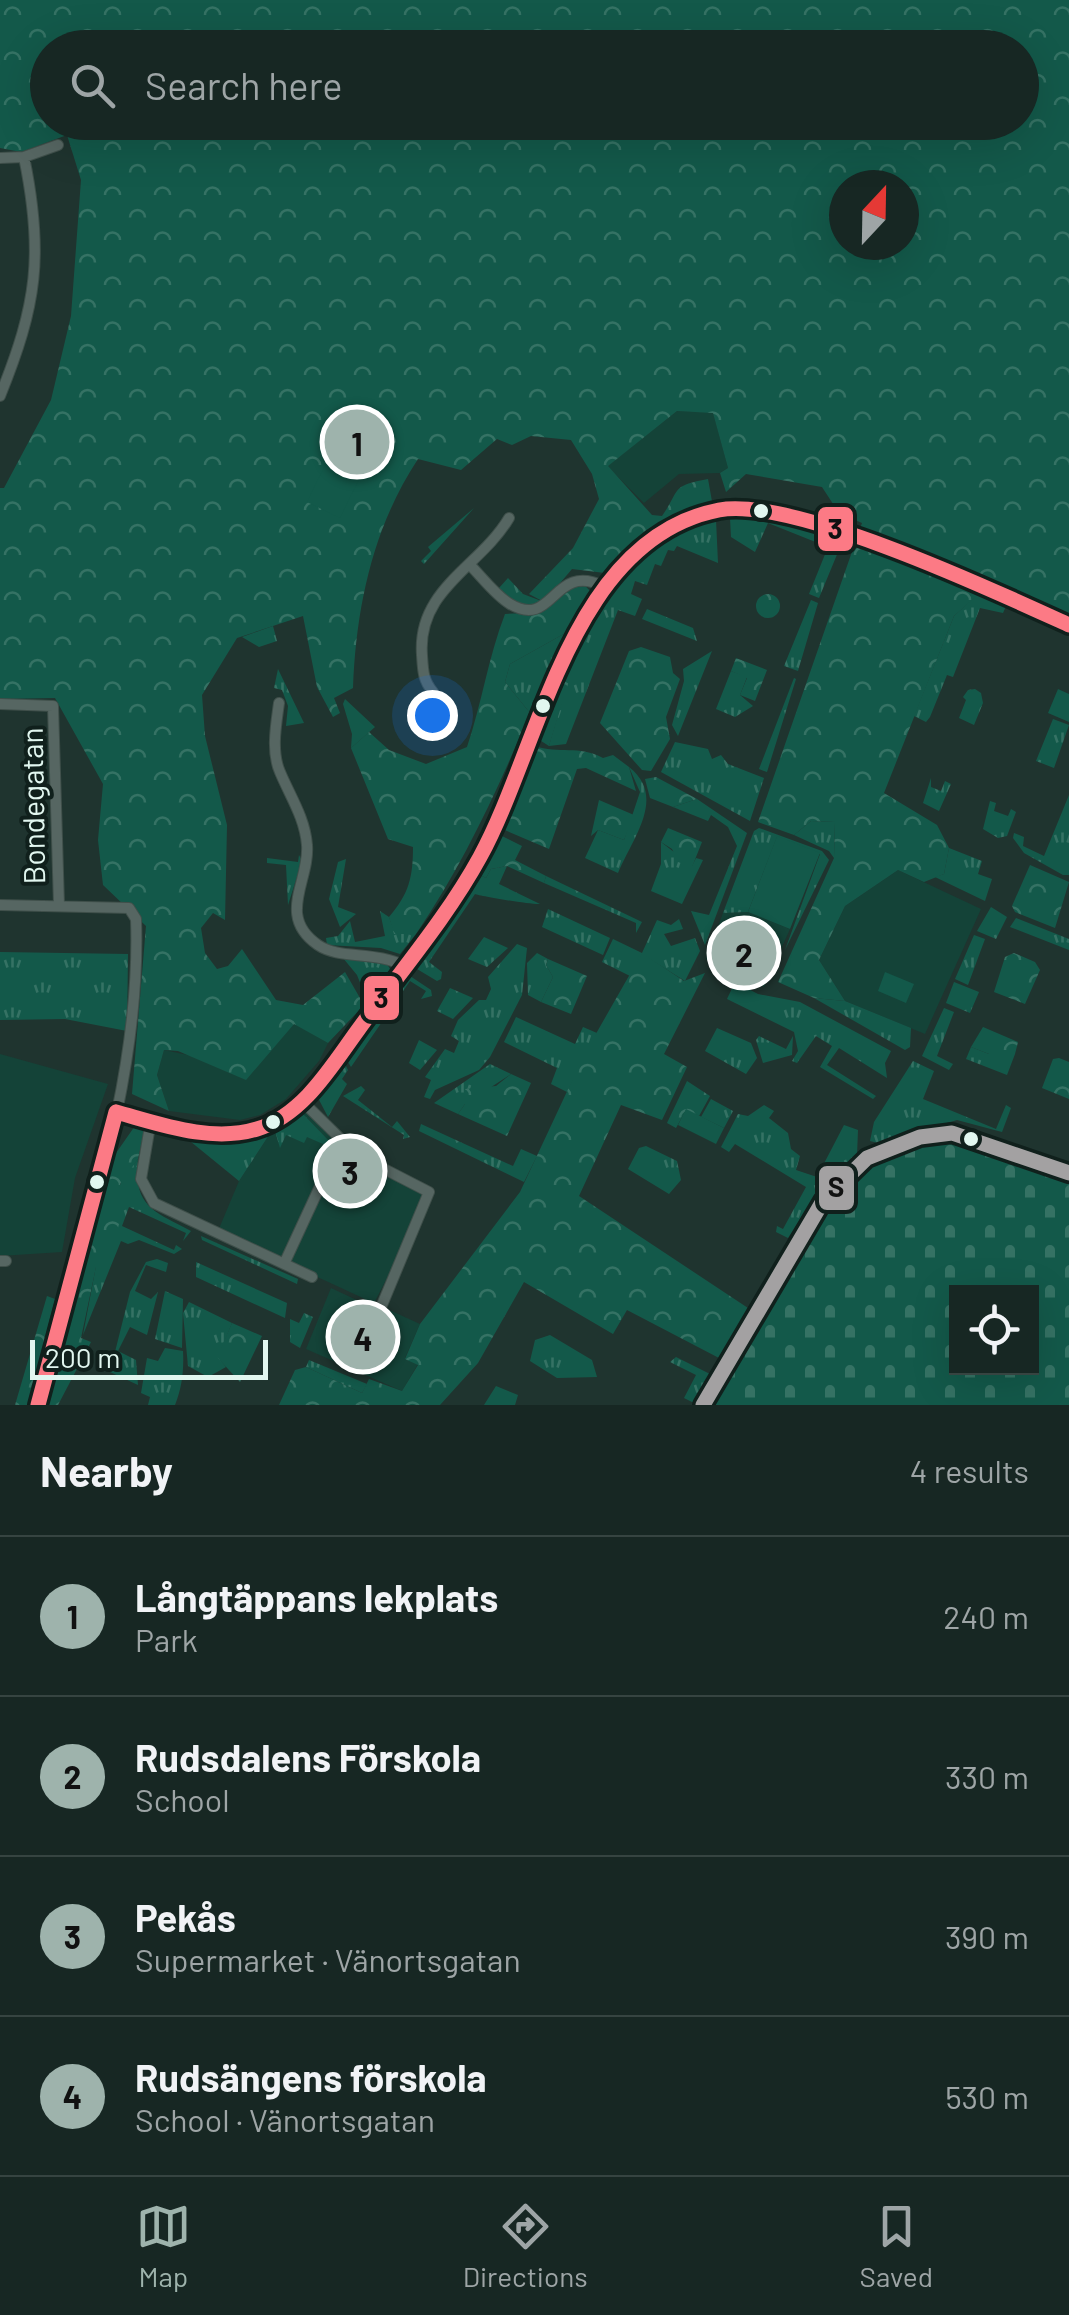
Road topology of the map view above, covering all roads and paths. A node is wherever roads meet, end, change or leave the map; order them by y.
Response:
1 (58, 145) dead end
2 (24, 157) junction
3 (0, 158) edge
4 (0, 396) edge
5 (509, 518) dead end
6 (469, 564) junction
7 (604, 586) junction
8 (1069, 625) edge
9 (433, 692) dead end
10 (278, 703) dead end
11 (0, 704) edge
12 (0, 904) edge
13 (60, 905) junction
14 (406, 966) junction
15 (300, 1100) junction
16 (116, 1112) junction
17 (151, 1120) junction
18 (340, 1143) junction
19 (1069, 1173) edge
20 (284, 1264) junction
21 (312, 1277) dead end
22 (382, 1305) dead end
23 (38, 1405) edge
24 (702, 1405) edge

1 - 2 street
2 - 3 street
2 - 4 street
5 - 6 street
6 - 7 street
6 - 9 street
7 - 8 street
7 - 14 street
10 - 14 street
11 - 13 street, Bondegatan
12 - 13 street
13 - 16 street
14 - 15 street
15 - 17 street
15 - 18 street
16 - 17 street
16 - 23 street
17 - 20 street
18 - 20 street
18 - 22 street
19 - 24 street
20 - 21 street

